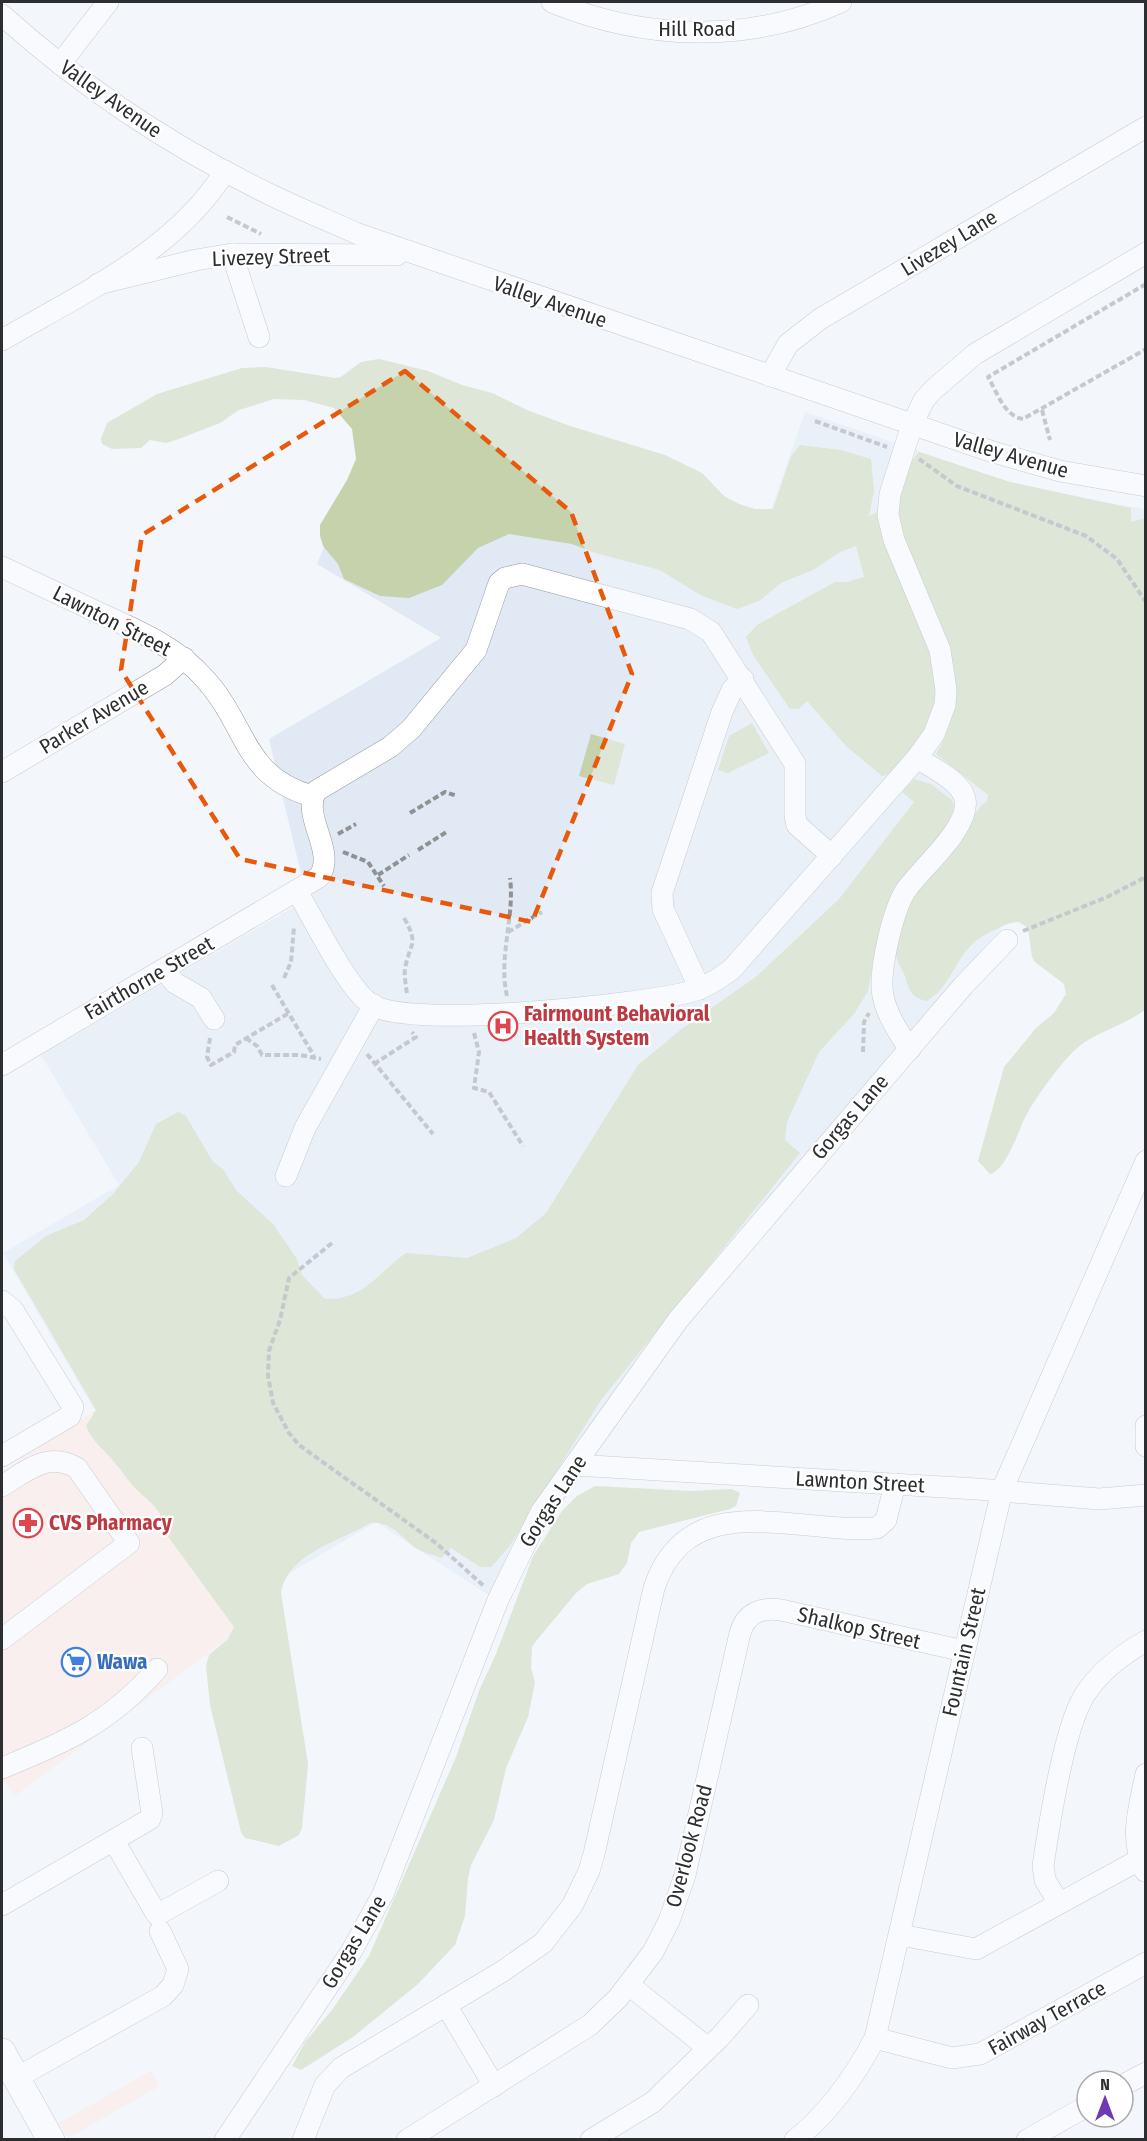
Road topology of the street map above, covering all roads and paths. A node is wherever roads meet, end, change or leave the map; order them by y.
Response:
1 (108, 2) edge
2 (552, 2) edge
3 (841, 2) edge
4 (2, 15) edge
5 (60, 64) junction
6 (1146, 127) edge
7 (225, 171) junction
8 (227, 217) dead end
9 (270, 239) dead end
10 (1146, 253) edge
11 (232, 254) junction
12 (411, 255) junction
13 (98, 284) junction
14 (1146, 284) edge
15 (260, 337) dead end
16 (2, 340) edge
17 (1146, 349) edge
18 (770, 376) junction
19 (1042, 410) junction
20 (815, 421) dead end
21 (912, 425) junction
22 (1050, 440) dead end
23 (891, 448) dead end
24 (915, 457) dead end
25 (1146, 486) edge
26 (2, 567) edge
27 (1146, 602) edge
28 (184, 658) junction
29 (743, 680) junction
30 (917, 758) junction
31 (2, 772) edge
32 (312, 796) junction
33 (457, 796) dead end
34 (410, 813) dead end
35 (356, 824) dead end
36 (448, 831) dead end
37 (340, 832) dead end
38 (338, 849) dead end
39 (418, 850) dead end
40 (409, 855) dead end
41 (832, 856) junction
42 (378, 875) junction
43 (1146, 877) edge
44 (510, 878) dead end
45 (384, 886) dead end
46 (297, 891) junction
47 (542, 912) dead end
48 (295, 916) dead end
49 (404, 918) dead end
50 (508, 933) junction
51 (1007, 940) joint
52 (164, 970) junction
53 (284, 978) dead end
54 (272, 985) dead end
55 (700, 989) junction
56 (883, 996) junction
57 (374, 1005) junction
58 (290, 1013) junction
59 (512, 1014) junction
60 (414, 1019) junction
61 (211, 1024) joint
62 (467, 1027) dead end
63 (246, 1038) junction
64 (367, 1049) dead end
65 (910, 1049) junction
66 (864, 1052) dead end
67 (315, 1057) junction
68 (374, 1064) junction
69 (2, 1065) edge
70 (339, 1065) junction
71 (433, 1134) dead end
72 (523, 1146) dead end
73 (1146, 1161) edge
74 (286, 1176) dead end
75 (332, 1243) dead end
76 (2, 1300) edge
77 (1146, 1426) edge
78 (1146, 1446) edge
79 (2, 1456) edge
80 (575, 1465) junction
81 (895, 1484) junction
82 (2, 1486) edge
83 (1002, 1490) junction
84 (1146, 1495) edge
85 (498, 1600) junction
86 (754, 1613) joint
87 (2, 1639) edge
88 (1146, 1641) edge
89 (964, 1651) junction
90 (157, 1669) dead end
91 (142, 1748) dead end
92 (2, 1768) edge
93 (1146, 1774) edge
94 (114, 1841) junction
95 (1142, 1866) edge
96 (218, 1881) dead end
97 (1059, 1903) junction
98 (2, 1905) edge
99 (160, 1931) dead end
100 (900, 1935) junction
101 (1146, 1963) edge
102 (629, 1985) junction
103 (446, 2005) junction
104 (748, 2005) dead end
105 (875, 2038) junction
106 (708, 2048) junction
107 (2, 2052) edge
108 (16, 2078) junction
109 (494, 2086) junction
110 (1075, 2113) edge
111 (51, 2139) edge
112 (225, 2139) edge
113 (303, 2139) edge
114 (408, 2139) edge
115 (591, 2139) edge
116 (795, 2139) edge
117 (1027, 2139) edge

1 - 5 street
2 - 3 street, Hill Road
4 - 5 street, Valley Avenue
5 - 7 street, Valley Avenue
6 - 18 street, Livezey Lane
7 - 12 street, Valley Avenue
7 - 13 street, Livezey Street
8 - 9 path
10 - 21 street
11 - 12 street, Livezey Street
11 - 13 street, Livezey Street
11 - 15 street
12 - 18 street, Valley Avenue
13 - 16 street, Livezey Street
14 - 19 path
17 - 19 path
18 - 21 street, Valley Avenue
19 - 22 path
20 - 23 path
21 - 25 street, Valley Avenue
21 - 30 street
24 - 27 path
26 - 28 street, Lawnton Street
28 - 31 street, Parker Avenue
28 - 32 street, Lawnton Street
29 - 32 street
29 - 41 street
29 - 55 street
30 - 41 street
30 - 56 street
32 - 46 street, Fairthorne Street
33 - 34 path
35 - 37 path
36 - 39 path
38 - 42 path
40 - 42 path
41 - 55 street
42 - 45 path
43 - 51 path
44 - 50 path
46 - 52 street, Fairthorne Street
46 - 57 street
47 - 50 path
48 - 53 path
49 - 60 path
50 - 59 path
51 - 65 street, Gorgas Lane
52 - 61 street
52 - 69 street, Fairthorne Street
54 - 58 path
55 - 59 street
56 - 65 street
56 - 66 path
57 - 60 street
57 - 70 street
58 - 63 path
58 - 67 path
59 - 60 street
60 - 68 path
61 - 63 path
62 - 72 path
63 - 67 path
64 - 68 path
65 - 80 street, Gorgas Lane
67 - 70 path
68 - 71 path
70 - 74 street
73 - 83 street, Fountain Street
75 - 85 path
76 - 79 street
77 - 78 street
80 - 81 street, Lawnton Street
80 - 85 street, Gorgas Lane
81 - 83 street, Lawnton Street
81 - 103 street
82 - 87 street
83 - 84 street, Lawnton Street
83 - 89 street, Fountain Street
85 - 112 street, Gorgas Lane
86 - 89 street, Shalkop Street
86 - 102 street, Overlook Road
88 - 97 street
89 - 100 street, Fountain Street
90 - 92 street
91 - 94 street
93 - 95 street
94 - 96 street
94 - 98 street
95 - 97 street
97 - 100 street
99 - 108 street
100 - 105 street, Fountain Street
101 - 105 street, Fairway Terrace
102 - 106 street
102 - 109 street, Overlook Road
103 - 109 street
103 - 113 street
104 - 106 street
105 - 116 street, Fountain Street
106 - 115 street
107 - 108 main road
108 - 111 main road
109 - 114 street, Overlook Road
110 - 117 street

